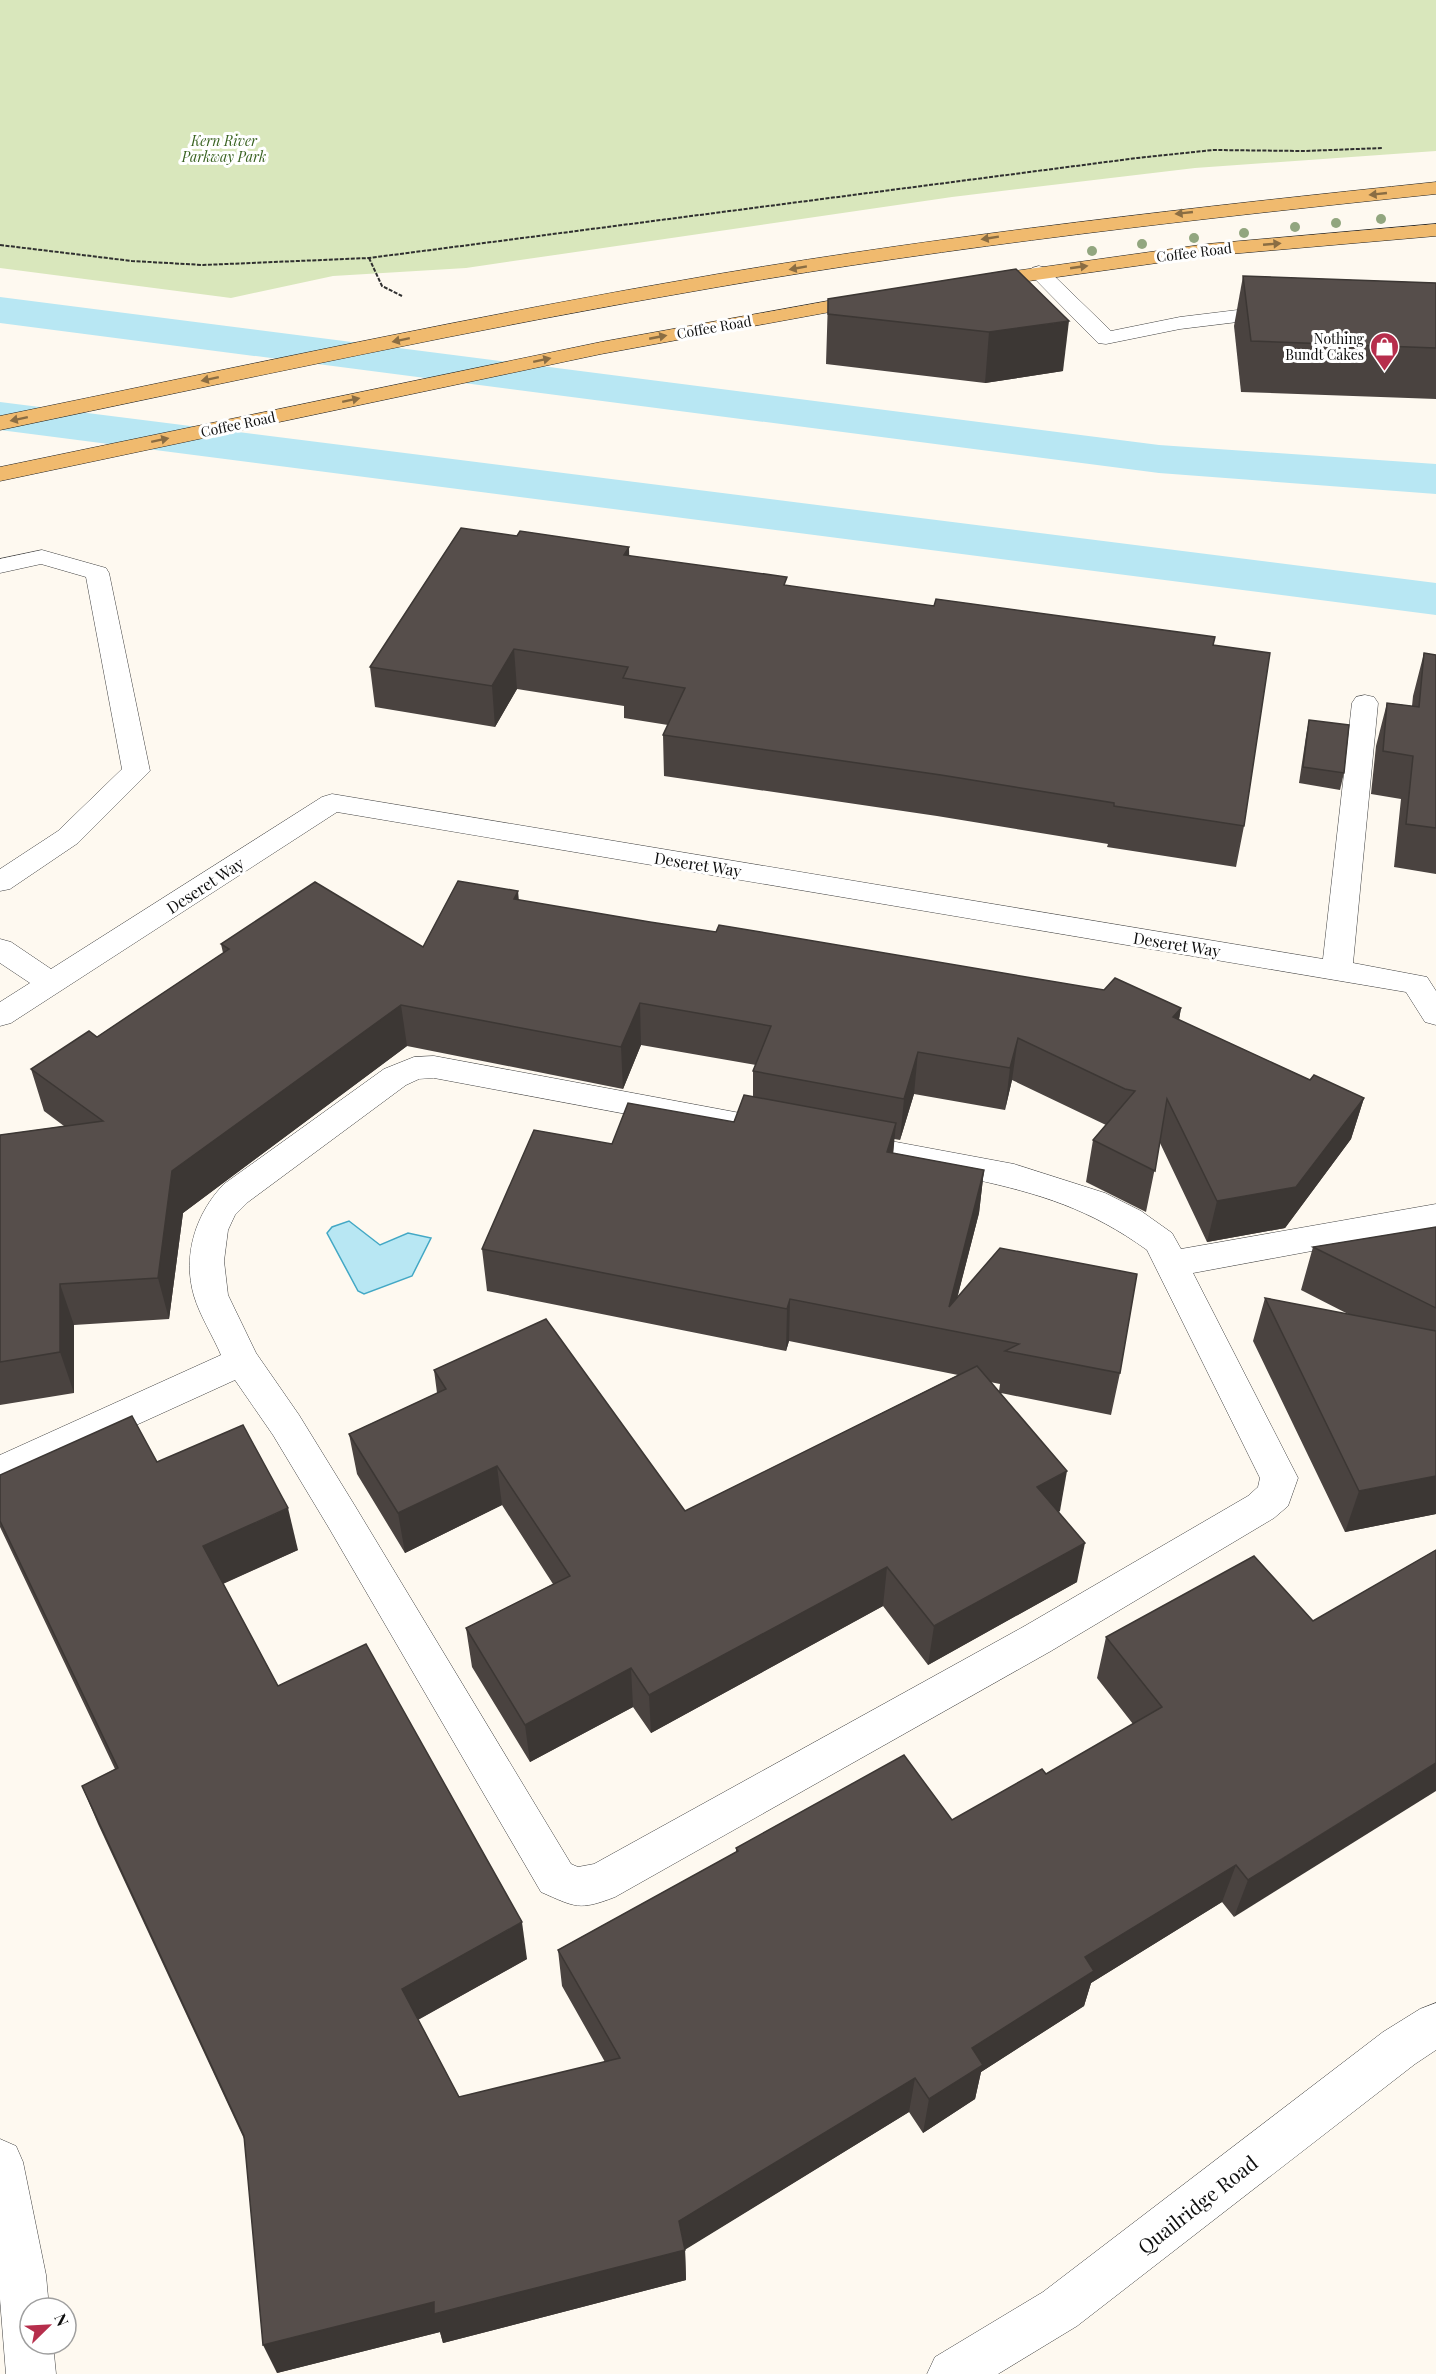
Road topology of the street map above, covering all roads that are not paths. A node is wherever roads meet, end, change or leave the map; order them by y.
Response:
1 (1436, 188) edge
2 (1436, 230) edge
3 (1039, 272) junction
4 (957, 285) edge
5 (887, 297) edge
6 (603, 301) junction
7 (1299, 309) edge
8 (0, 423) edge
9 (0, 474) edge
10 (0, 566) edge
11 (1365, 703) dead end
12 (0, 882) edge
13 (0, 950) edge
14 (1337, 971) junction
15 (51, 983) junction
16 (1436, 1015) edge
17 (0, 1016) edge
18 (1436, 1216) edge
19 (1170, 1263) junction
20 (242, 1361) junction
21 (0, 1472) edge
22 (1436, 2025) edge
23 (0, 2162) edge
24 (31, 2374) edge
25 (952, 2374) edge

1 -> 6 main road
3 -> 2 main road, Coffee Road
3 - 4 main road, Coffee Road
3 - 6 main road
3 - 7 street
9 -> 5 main road, Coffee Road
6 -> 8 main road
10 - 12 street
11 - 14 street
13 - 15 street
14 - 15 street, Deseret Way
14 - 16 street, Deseret Way
15 - 17 street, Deseret Way
18 - 19 street
19 - 20 street
19 - 20 street
20 - 21 street
22 - 25 street, Quailridge Road
23 - 24 street

